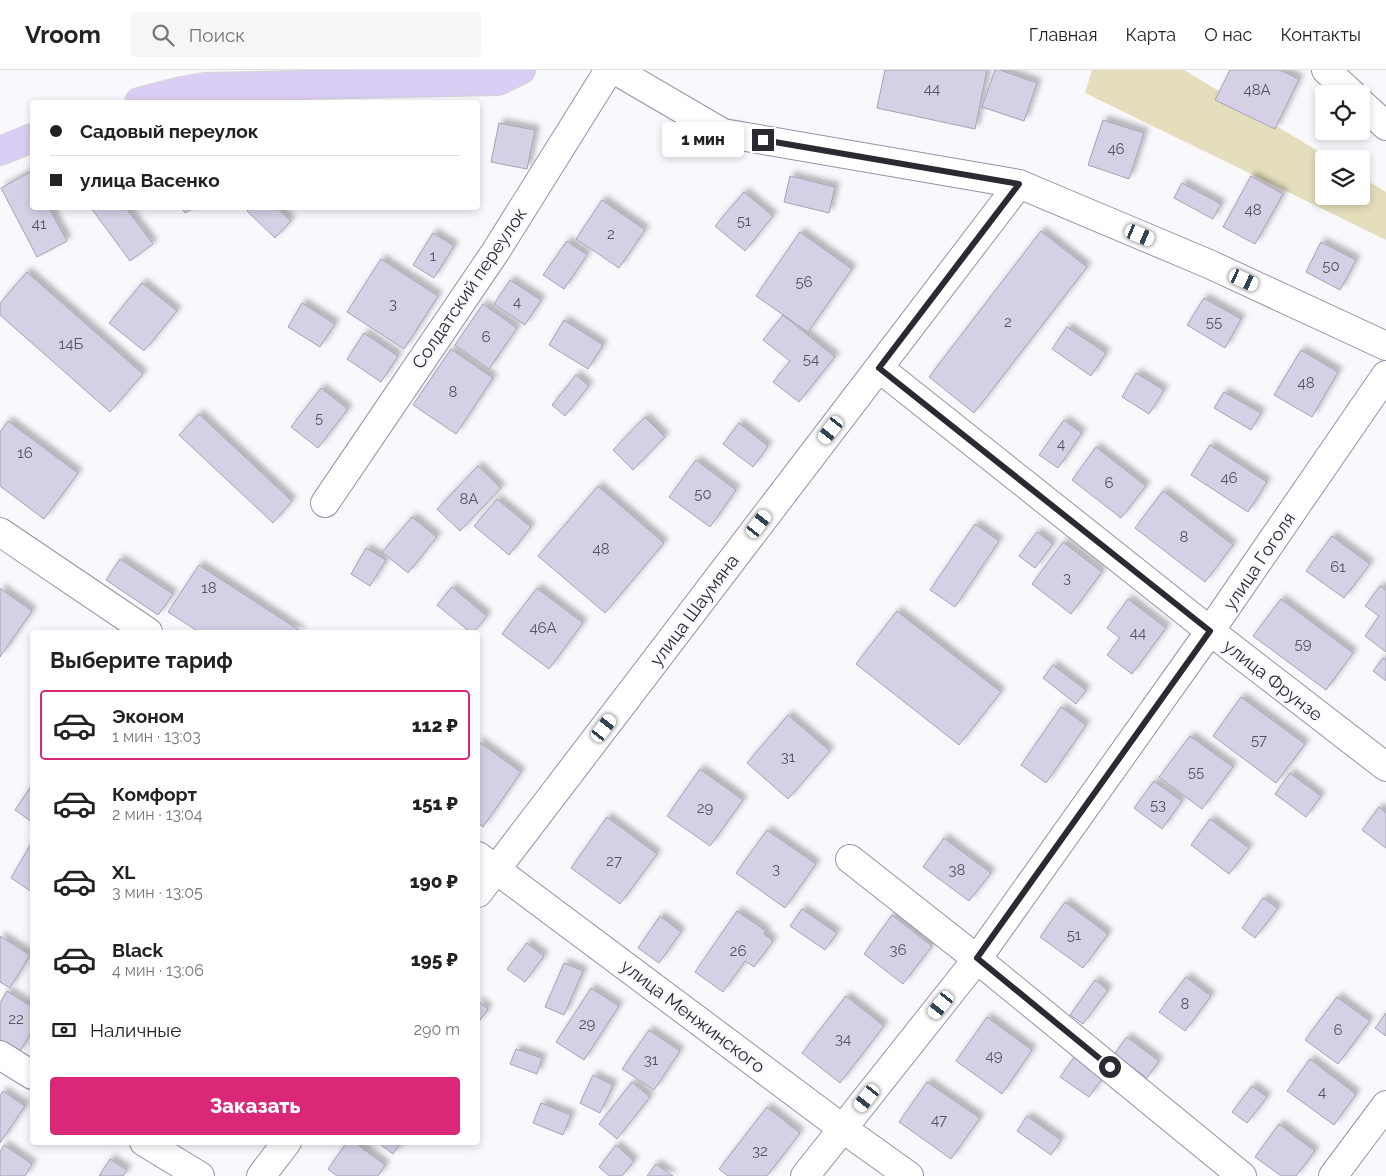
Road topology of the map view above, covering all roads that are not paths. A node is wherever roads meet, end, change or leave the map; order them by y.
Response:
1 (521, 70) edge
2 (609, 70) edge
3 (615, 70) edge
4 (1326, 70) edge
5 (202, 79) edge
6 (1342, 85) edge
7 (147, 100) edge
8 (1370, 111) edge
9 (1386, 126) edge
10 (30, 139) edge
11 (0, 151) edge
12 (1019, 184) junction
13 (1386, 346) edge
14 (879, 368) junction
15 (1386, 375) edge
16 (325, 503) dead end
17 (0, 532) edge
18 (145, 630) edge
19 (1210, 631) junction
20 (1386, 767) edge
21 (850, 859) dead end
22 (487, 862) edge
23 (480, 886) edge
24 (977, 958) junction
25 (0, 1055) edge
26 (30, 1073) edge
27 (1386, 1105) edge
28 (842, 1128) junction
29 (149, 1145) edge
30 (285, 1145) edge
31 (200, 1176) edge
32 (261, 1176) edge
33 (805, 1176) edge
34 (909, 1176) edge
35 (1242, 1176) edge
36 (1333, 1176) edge

1 - 5 main road
2 - 16 street, Солдатский переулок
3 - 12 street
4 - 6 street
5 - 7 main road
8 - 9 street
10 - 11 main road
12 - 13 street
12 - 14 street, улица Шаумяна
14 - 19 street, улица Фрунзе
14 - 22 street, улица Шаумяна
15 - 19 street, улица Гоголя
17 - 18 street
19 - 20 street, улица Фрунзе
19 - 24 street, улица Гоголя
21 - 24 street
22 - 23 street, улица Шаумяна
22 - 28 street, улица Менжинского
24 - 28 street, улица Гоголя
24 - 35 street
25 - 26 street
27 - 36 street
28 - 33 street, улица Гоголя
28 - 34 street, улица Менжинского
29 - 31 street
30 - 32 street

